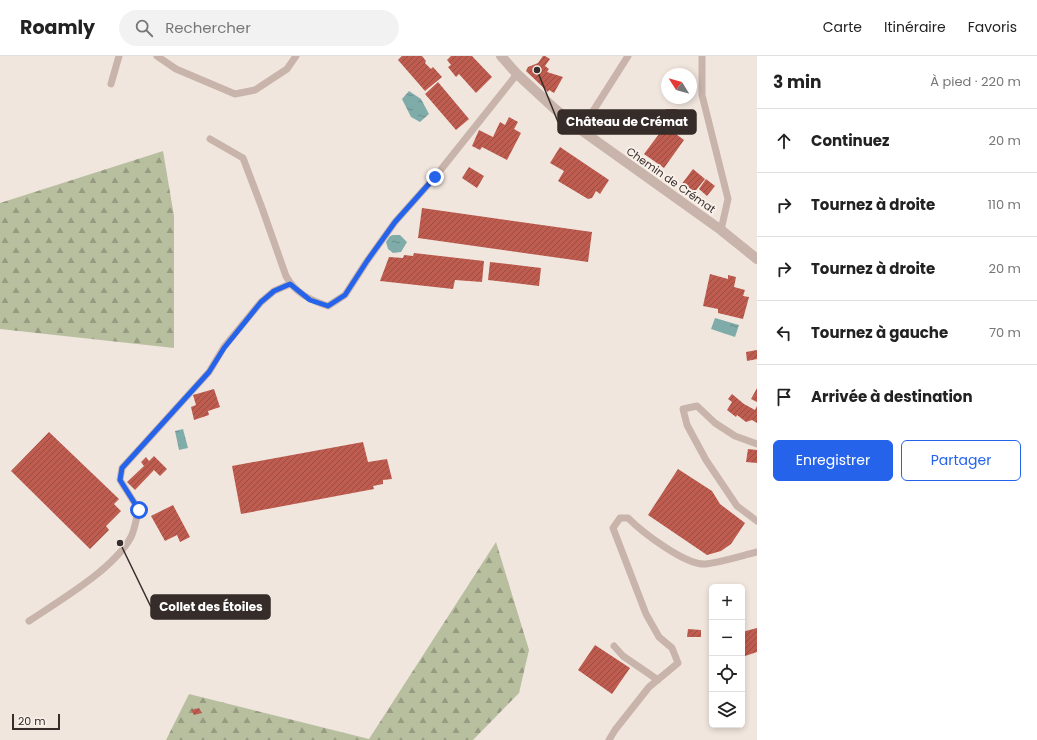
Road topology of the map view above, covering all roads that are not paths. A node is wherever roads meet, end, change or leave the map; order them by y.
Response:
1 (119, 56) edge
2 (157, 56) edge
3 (296, 56) edge
4 (500, 56) edge
5 (628, 56) edge
6 (702, 56) edge
7 (517, 74) junction
8 (111, 84) dead end
9 (581, 130) junction
10 (210, 139) dead end
11 (721, 230) junction
12 (757, 259) edge
13 (290, 284) junction
14 (757, 444) edge
15 (757, 521) edge
16 (757, 552) edge
17 (29, 621) dead end
18 (614, 646) dead end
19 (658, 680) junction
20 (609, 740) edge

1 - 8 lane
2 - 3 lane
4 - 7 street, Chemin de Crémat
5 - 9 lane
6 - 11 lane
7 - 9 street, Chemin de Crémat
7 - 13 lane
9 - 11 street, Chemin de Crémat
10 - 13 lane
11 - 12 street, Chemin de Crémat
13 - 17 lane
14 - 15 lane
16 - 19 lane
18 - 19 lane
19 - 20 lane

